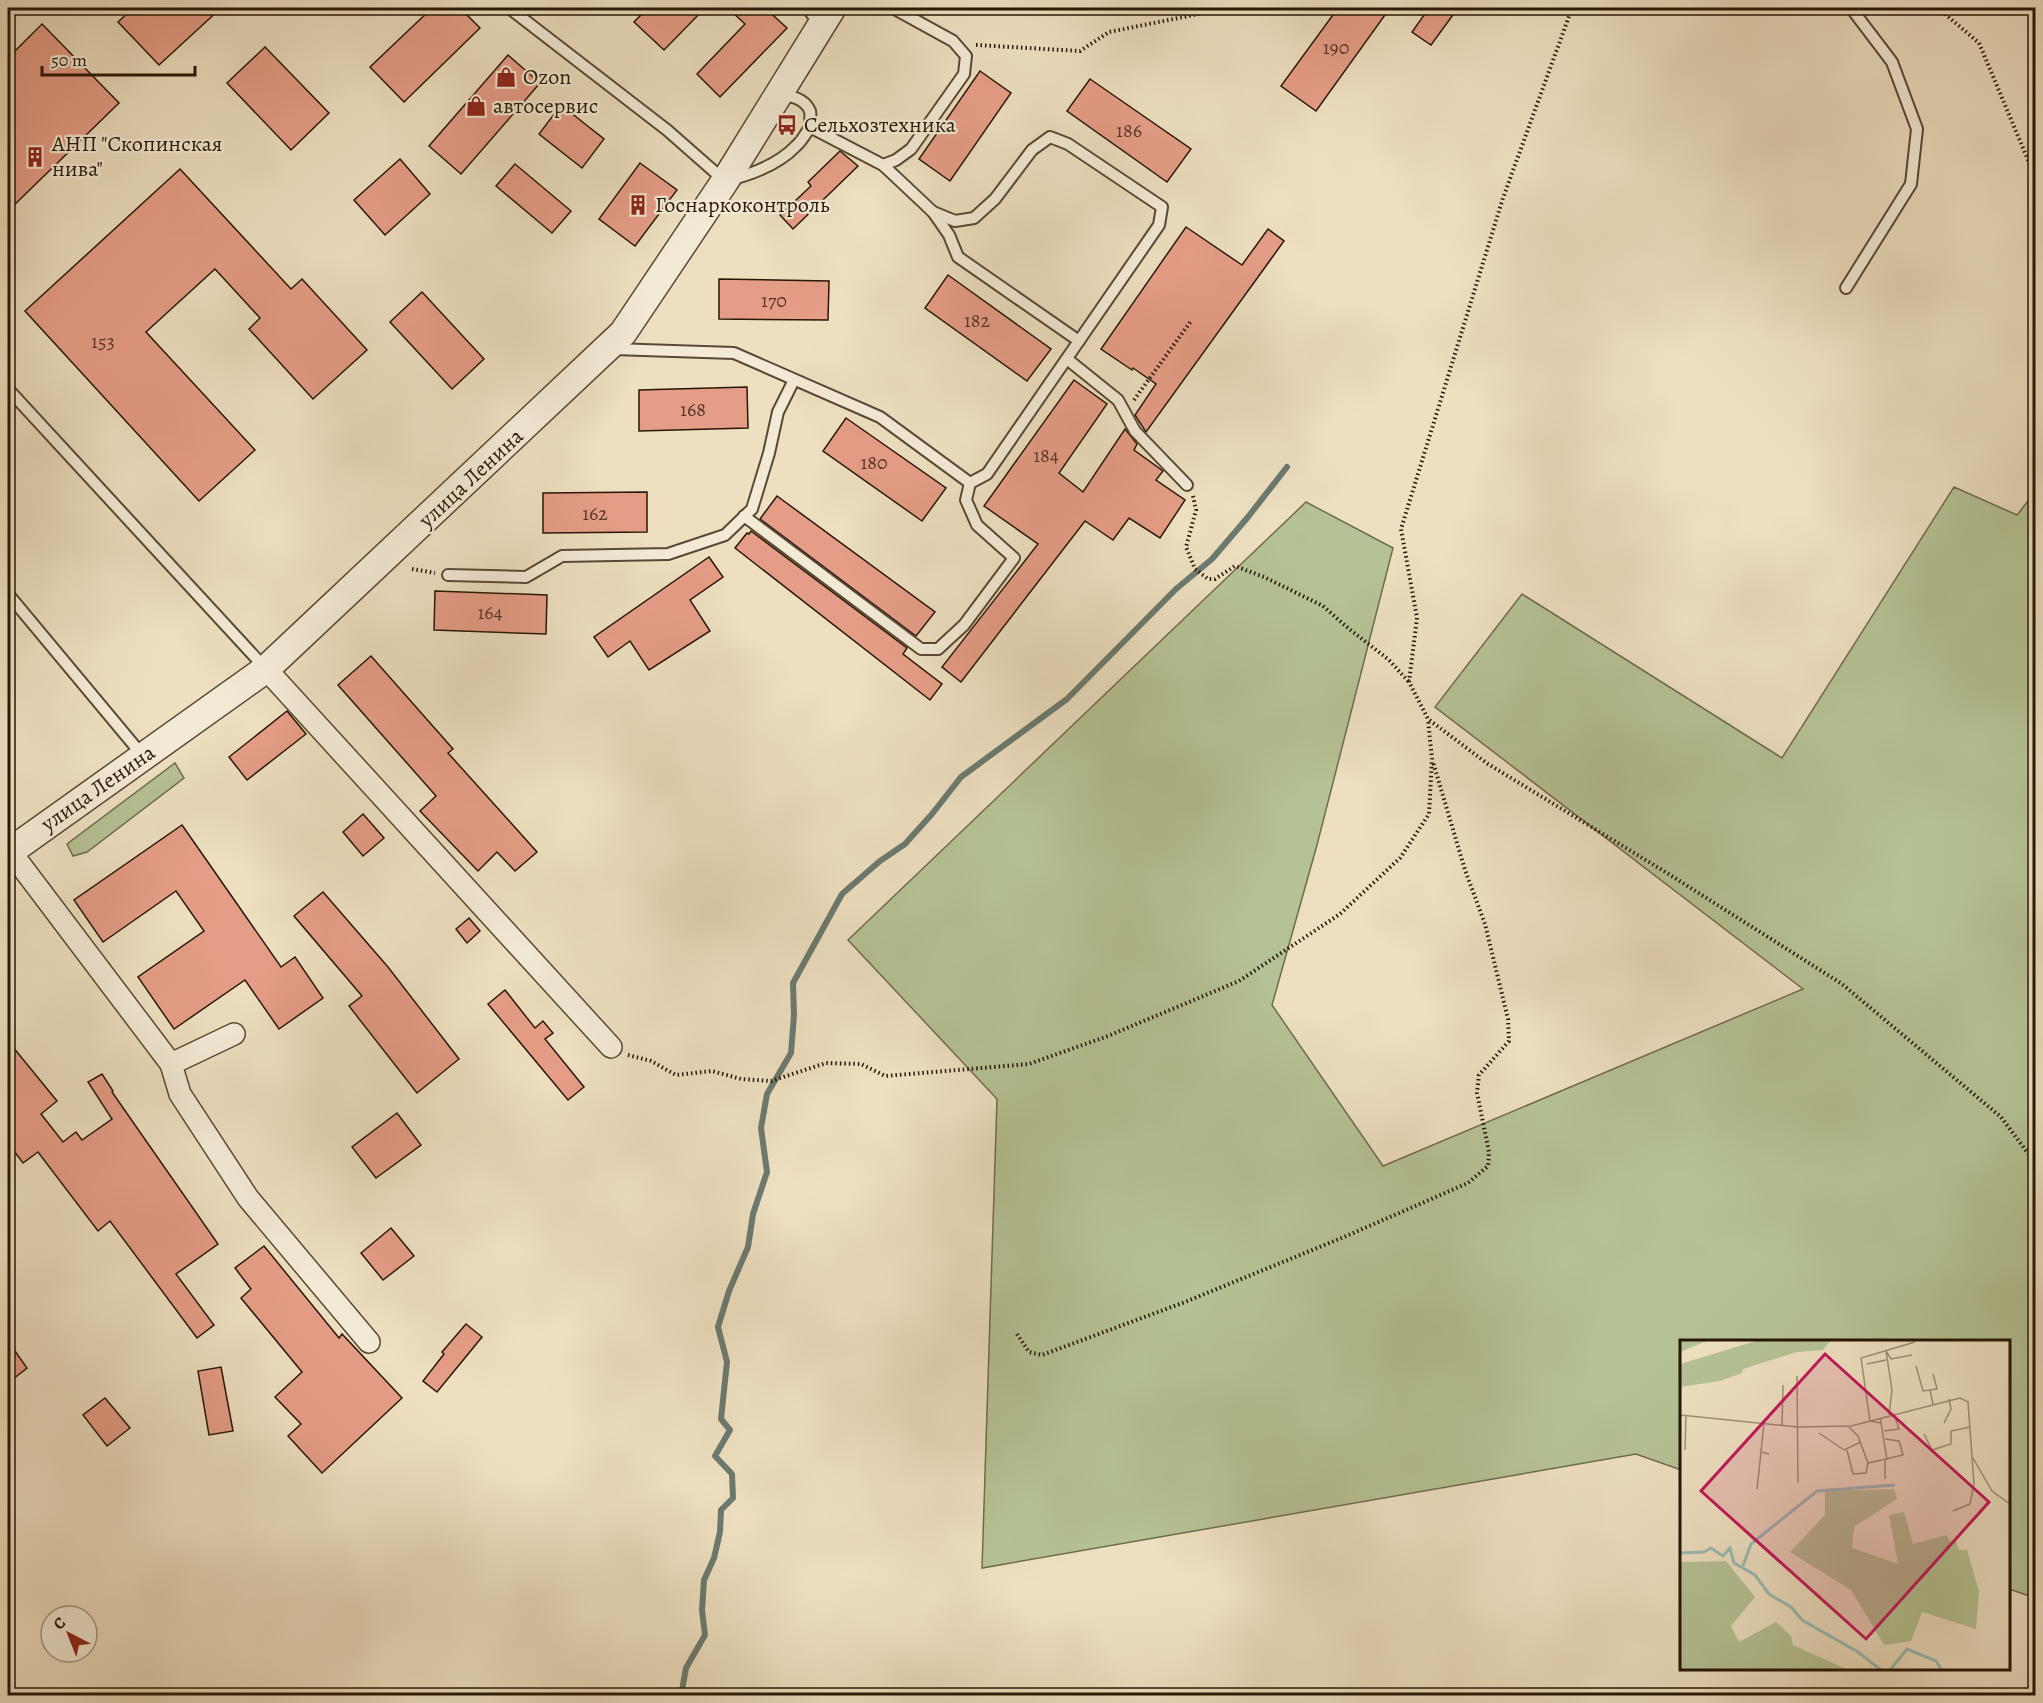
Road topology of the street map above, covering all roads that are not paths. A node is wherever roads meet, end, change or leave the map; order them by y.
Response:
1 (509, 8) edge
2 (893, 8) edge
3 (1851, 8) edge
4 (820, 14) edge
5 (776, 98) junction
6 (810, 127) junction
7 (883, 165) junction
8 (725, 181) junction
9 (933, 212) junction
10 (1846, 288) dead end
11 (1079, 341) junction
12 (607, 349) junction
13 (1067, 359) junction
14 (794, 380) junction
15 (8, 389) edge
16 (970, 483) junction
17 (1187, 485) road end
18 (744, 516) junction
19 (448, 575) road end
20 (8, 594) edge
21 (266, 669) junction
22 (144, 756) junction
23 (9, 852) edge
24 (234, 1034) dead end
25 (611, 1047) road end
26 (171, 1064) junction
27 (369, 1342) dead end

1 - 8 lane
2 - 7 lane
3 - 10 lane
4 - 5 street, улица Ленина
5 - 6 lane
5 - 8 street, улица Ленина
6 - 7 lane
6 - 8 lane
7 - 9 lane
8 - 12 street, улица Ленина
9 - 11 lane
9 - 11 lane
11 - 13 lane
12 - 14 lane
12 - 21 street, улица Ленина
13 - 16 lane
13 - 17 lane
14 - 16 lane
14 - 18 lane
15 - 21 lane
16 - 18 lane
18 - 19 lane
20 - 22 lane
21 - 22 street, улица Ленина
21 - 25 street
22 - 23 street, улица Ленина
23 - 26 street
24 - 26 street
26 - 27 street

